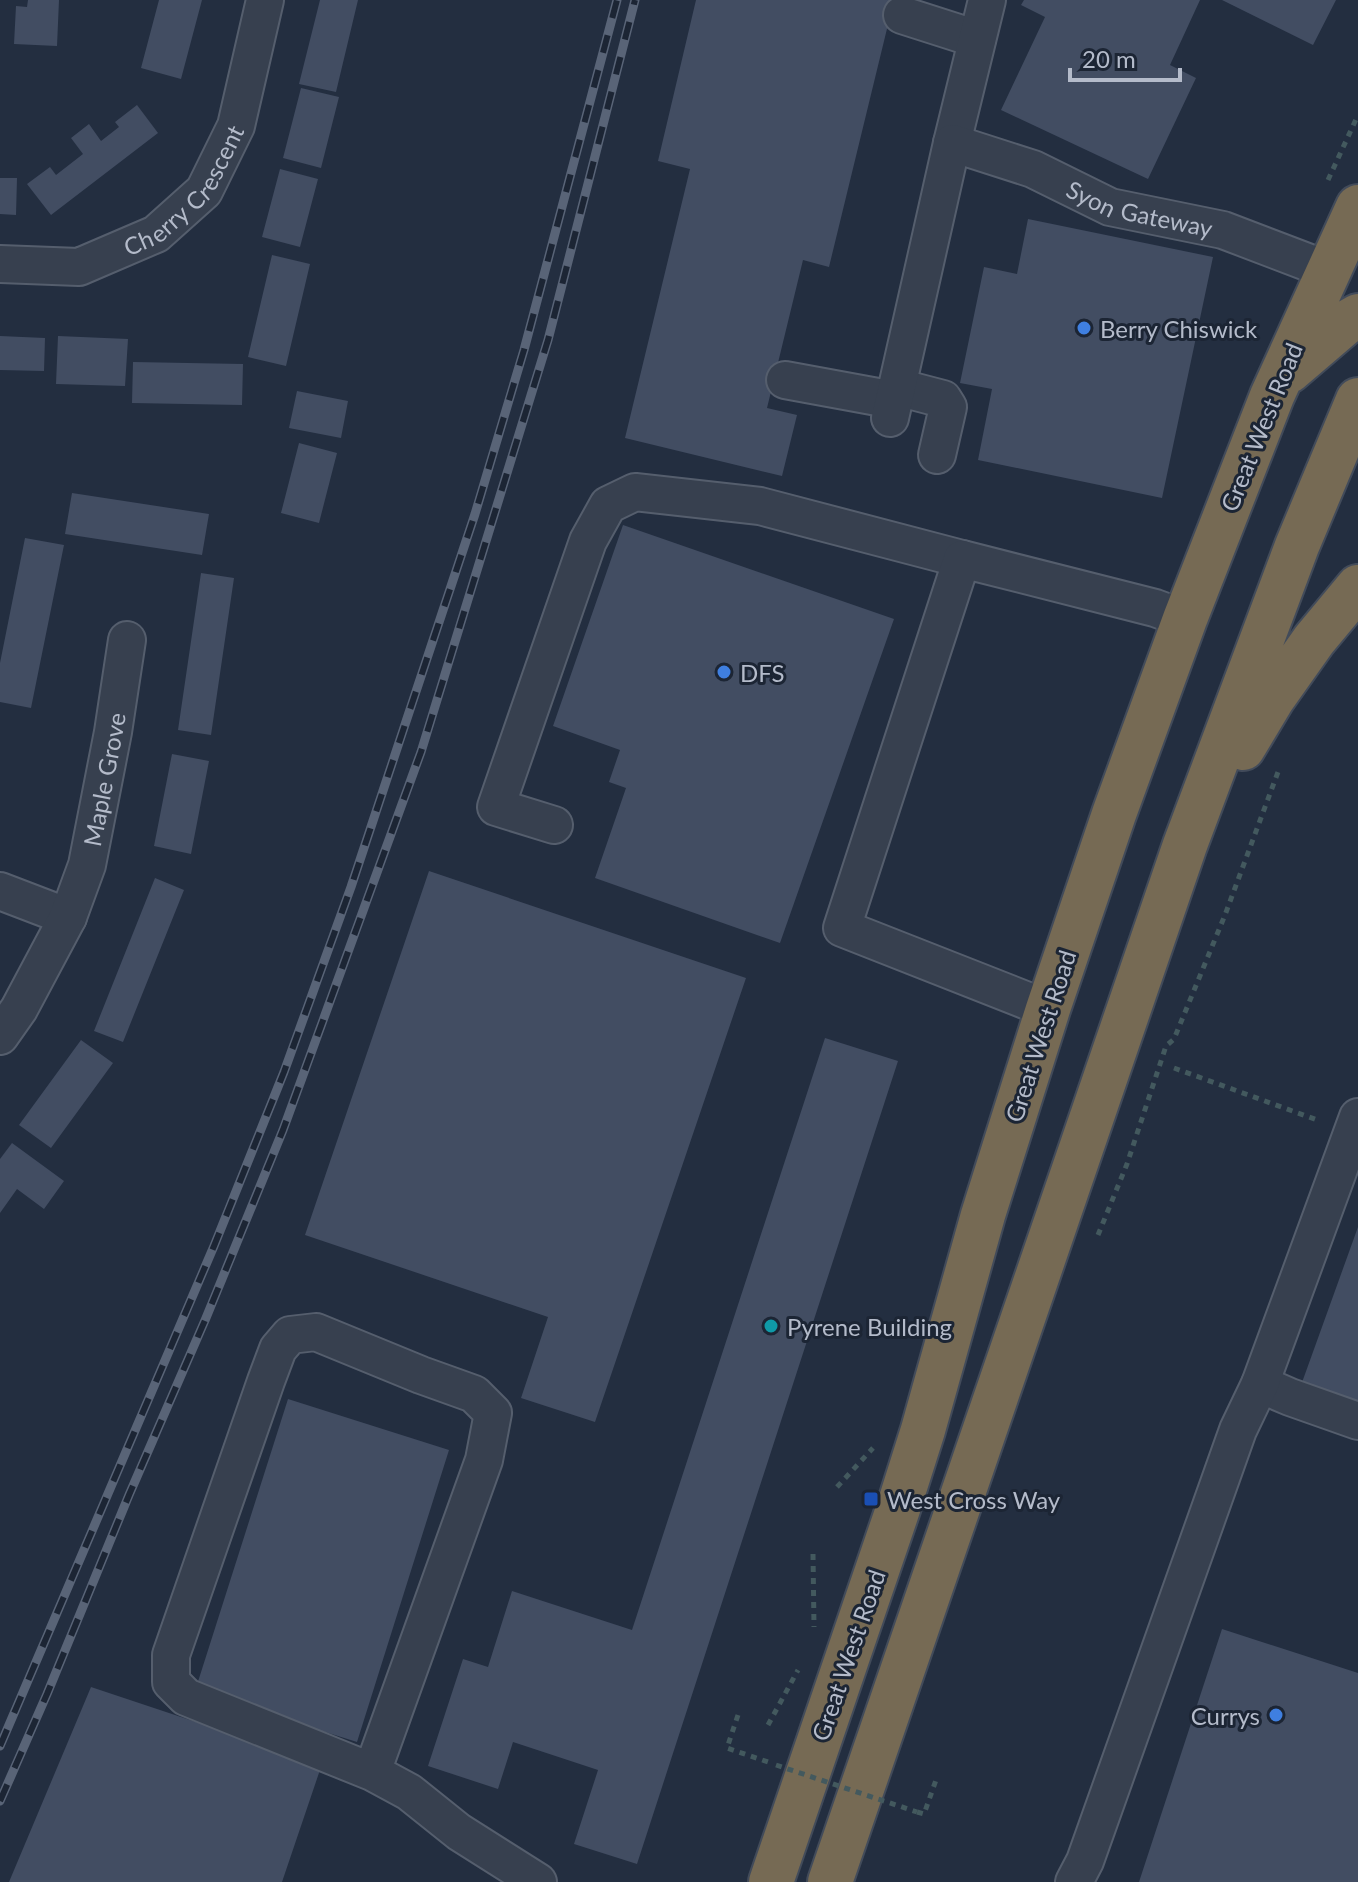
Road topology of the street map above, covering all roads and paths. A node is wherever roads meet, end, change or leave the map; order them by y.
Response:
1 (265, 0) edge
2 (987, 0) edge
3 (902, 15) dead end
4 (977, 39) junction
5 (952, 143) junction
6 (1358, 207) edge
7 (0, 264) edge
8 (1328, 270) junction
9 (1358, 316) edge
10 (785, 380) dead end
11 (1272, 396) junction
12 (1358, 400) edge
13 (894, 402) junction
14 (937, 455) dead end
15 (962, 559) junction
16 (1358, 587) edge
17 (1185, 619) junction
18 (127, 640) dead end
19 (1282, 762) dead end
20 (554, 825) dead end
21 (1185, 845) junction
22 (0, 891) edge
23 (68, 917) junction
24 (1048, 1009) junction
25 (0, 1036) edge
26 (1174, 1068) dead end
27 (1304, 1115) dead end
28 (1358, 1117) edge
29 (1095, 1242) dead end
30 (1260, 1384) junction
31 (1358, 1421) edge
32 (813, 1554) dead end
33 (814, 1630) dead end
34 (804, 1658) dead end
35 (738, 1715) dead end
36 (768, 1725) dead end
37 (372, 1772) junction
38 (936, 1780) dead end
39 (1070, 1881) edge
40 (538, 1882) edge
41 (771, 1882) edge
42 (830, 1882) edge

1 - 7 street, Cherry Crescent
2 - 4 street
3 - 4 street
4 - 5 street
5 - 8 street, Syon Gateway
5 - 13 street
6 - 8 highway, Great West Road
8 - 11 highway, Great West Road
9 - 11 highway
10 - 13 street
11 - 17 highway, Great West Road
12 - 21 highway
13 - 14 street
15 - 17 street
15 - 20 street
15 - 24 street
16 - 21 highway
17 - 24 highway, Great West Road
18 - 23 street, Maple Grove
19 - 29 path
21 - 42 highway
22 - 23 street
23 - 25 street, Maple Grove
24 - 41 highway, Great West Road
26 - 27 path
28 - 30 street
30 - 31 street
30 - 39 street
32 - 33 path, Great West Road
34 - 36 path, Great West Road
35 - 38 path, bridge
37 - 37 street
37 - 40 street

